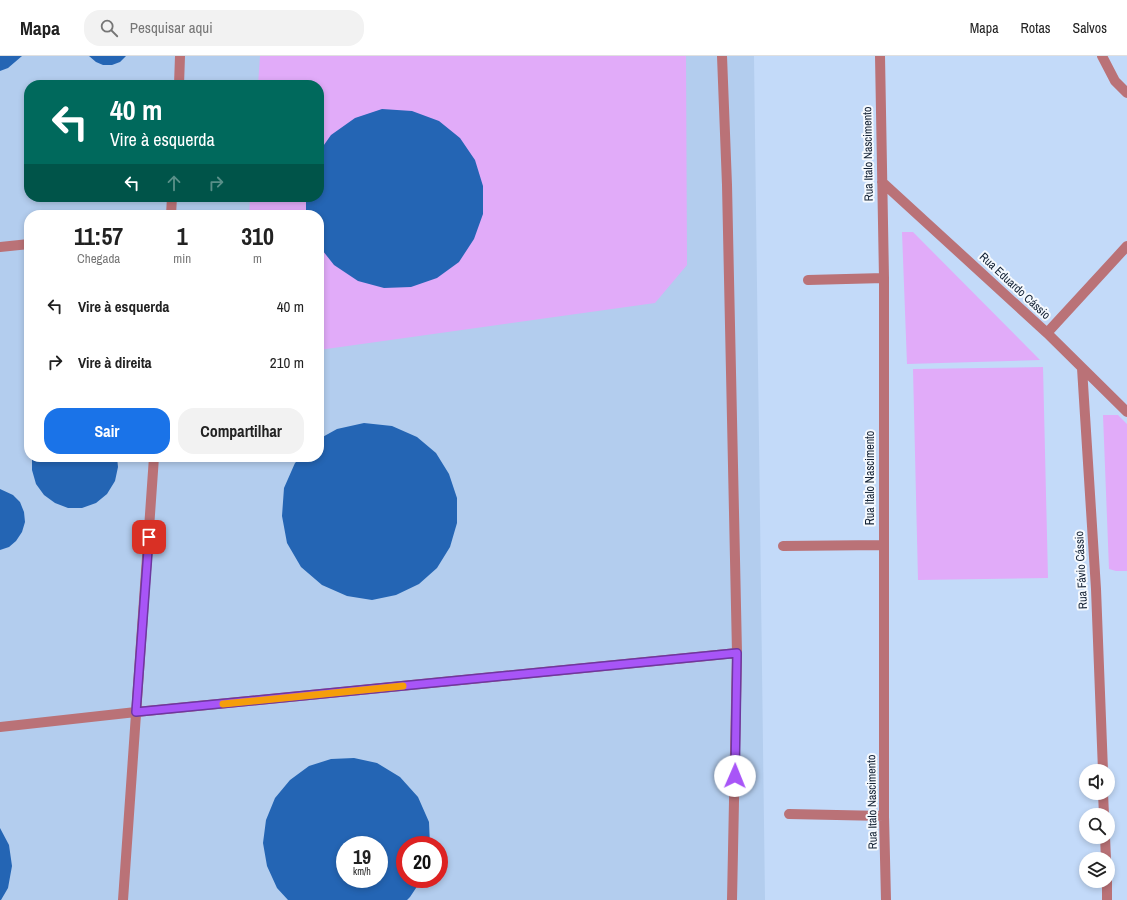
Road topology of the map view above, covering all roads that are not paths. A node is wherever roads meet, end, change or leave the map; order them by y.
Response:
1 (180, 56) edge
2 (722, 56) edge
3 (880, 56) edge
4 (1102, 56) edge
5 (179, 80) edge
6 (1127, 93) edge
7 (882, 182) junction
8 (24, 245) edge
9 (1127, 246) edge
10 (0, 247) edge
11 (884, 278) junction
12 (808, 280) dead end
13 (1047, 333) junction
14 (1082, 368) junction
15 (1127, 412) edge
16 (154, 462) edge
17 (883, 545) junction
18 (783, 546) dead end
19 (737, 653) junction
20 (136, 712) junction
21 (0, 727) edge
22 (1103, 764) edge
23 (789, 814) dead end
24 (884, 816) junction
25 (1106, 888) edge
26 (123, 900) edge
27 (732, 900) edge
28 (886, 900) edge
29 (1107, 900) edge

1 - 5 street
2 - 19 street
3 - 7 street, Rua Italo Nascimento
4 - 6 street
7 - 11 street, Rua Italo Nascimento
7 - 13 street, Rua Eduardo Cássio
8 - 10 street
9 - 13 street
11 - 12 street
11 - 17 street, Rua Italo Nascimento
13 - 14 street, Rua Eduardo Cássio
14 - 15 street, Rua Eduardo Cássio
14 - 22 street, Rua Fávio Cássio
16 - 20 street
17 - 18 street
17 - 24 street, Rua Italo Nascimento
19 - 20 street
19 - 27 street
20 - 21 street
20 - 26 street
23 - 24 street
24 - 28 street, Rua Italo Nascimento
25 - 29 street

